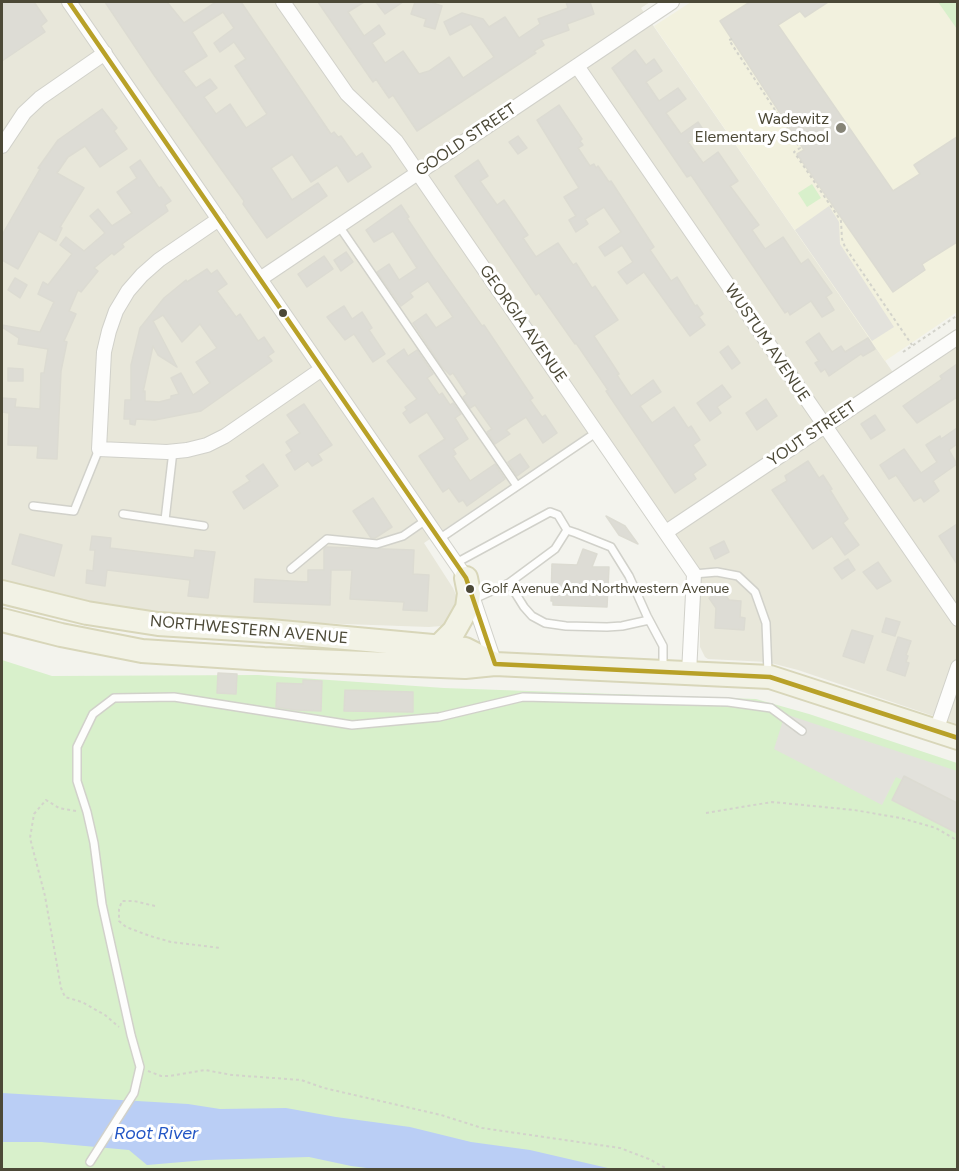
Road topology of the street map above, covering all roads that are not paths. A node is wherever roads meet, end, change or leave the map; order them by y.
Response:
1 (69, 2) edge
2 (283, 2) edge
3 (672, 2) edge
4 (105, 53) junction
5 (577, 66) junction
6 (2, 146) edge
7 (419, 172) junction
8 (219, 219) junction
9 (339, 226) junction
10 (260, 279) junction
11 (957, 337) edge
12 (322, 369) junction
13 (824, 426) junction
14 (597, 432) junction
15 (99, 449) junction
16 (173, 452) junction
17 (517, 486) junction
18 (33, 506) dead end
19 (123, 514) dead end
20 (165, 520) junction
21 (426, 520) junction
22 (204, 526) dead end
23 (567, 530) junction
24 (666, 532) junction
25 (439, 539) junction
26 (291, 569) dead end
27 (694, 574) junction
28 (465, 580) junction
29 (509, 583) junction
30 (2, 592) edge
31 (2, 620) edge
32 (649, 620) junction
33 (957, 620) edge
34 (439, 646) junction
35 (495, 664) junction
36 (957, 667) edge
37 (663, 672) junction
38 (689, 673) junction
39 (768, 677) junction
40 (802, 731) dead end
41 (936, 731) junction
42 (957, 738) edge
43 (90, 1162) dead end

1 - 4 street
2 - 7 street, GEORGIA AVENUE
3 - 5 street, GOOLD STREET
4 - 6 street
4 - 8 street
5 - 7 street, GOOLD STREET
5 - 13 street, WUSTUM AVENUE
7 - 9 street, GOOLD STREET
7 - 14 street, GEORGIA AVENUE
8 - 10 street
8 - 15 street
9 - 10 street, GOOLD STREET
9 - 17 lane
10 - 12 street
11 - 13 street, YOUT STREET
12 - 16 street
12 - 21 street
13 - 24 street, YOUT STREET
13 - 33 street, WUSTUM AVENUE
14 - 17 lane
14 - 24 street, GEORGIA AVENUE
15 - 16 street
15 - 18 lane
16 - 20 lane
17 - 25 lane
19 - 20 lane
20 - 22 lane
21 - 25 street
21 - 26 lane
23 - 28 lane
23 - 29 lane
23 - 32 lane
24 - 27 street, GEORGIA AVENUE
25 - 28 street
27 - 38 street
27 - 39 lane
28 - 29 lane
28 - 34 main road
28 - 35 street
29 - 32 lane
30 - 34 main road, NORTHWESTERN AVENUE
31 - 35 main road, NORTHWESTERN AVENUE
32 - 37 lane
34 - 35 main road, NORTHWESTERN AVENUE
35 - 37 main road, NORTHWESTERN AVENUE
36 - 41 street
37 - 38 main road, NORTHWESTERN AVENUE
38 - 39 main road, NORTHWESTERN AVENUE
39 - 41 main road, NORTHWESTERN AVENUE
40 - 43 lane
41 - 42 main road, NORTHWESTERN AVENUE

